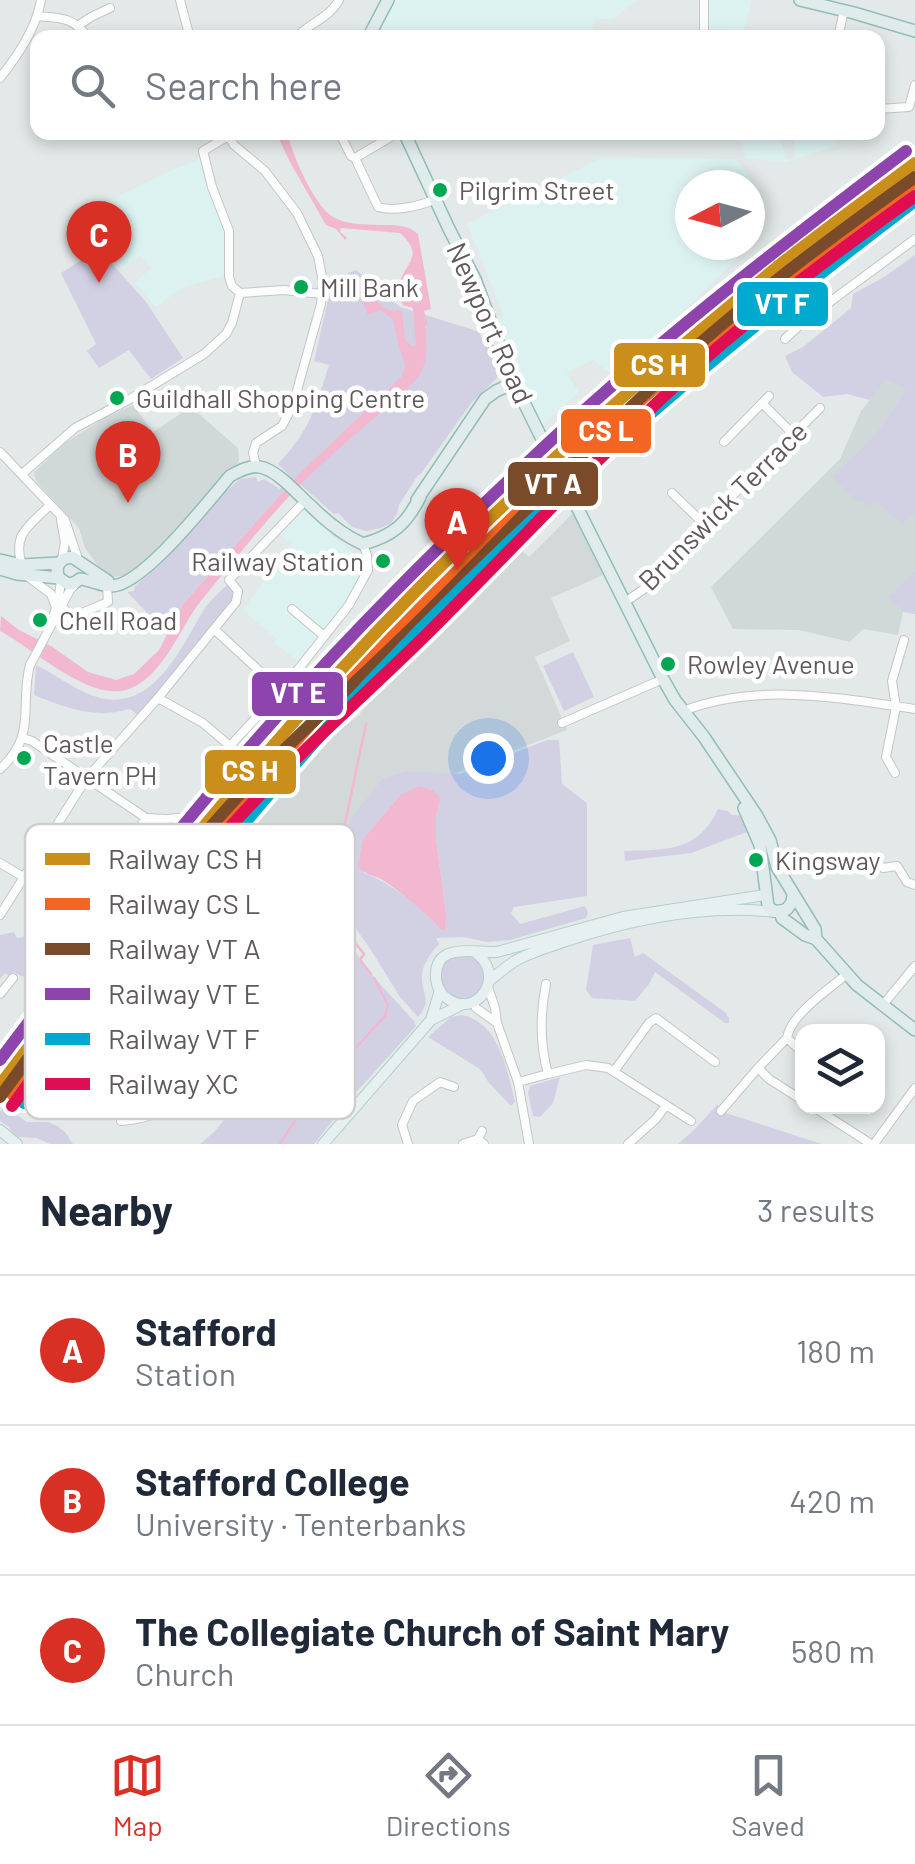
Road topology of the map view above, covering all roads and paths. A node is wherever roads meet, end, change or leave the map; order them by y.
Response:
1 (41, 0) edge
2 (180, 0) edge
3 (340, 0) edge
4 (388, 0) edge
5 (704, 0) edge
6 (800, 0) edge
7 (824, 3) edge
8 (110, 8) dead end
9 (852, 8) edge
10 (38, 16) junction
11 (79, 26) junction
12 (913, 27) edge
13 (31, 30) edge
14 (82, 30) edge
15 (188, 30) edge
16 (305, 30) edge
17 (372, 30) edge
18 (704, 30) edge
19 (30, 31) edge
20 (0, 78) edge
21 (915, 86) edge
22 (885, 109) edge
23 (221, 140) edge
24 (234, 140) edge
25 (343, 140) edge
26 (388, 140) edge
27 (406, 140) edge
28 (355, 158) junction
29 (436, 200) junction
30 (915, 239) edge
31 (240, 293) junction
32 (322, 294) junction
33 (786, 339) dead end
34 (514, 382) junction
35 (820, 408) dead end
36 (794, 434) junction
37 (724, 442) dead end
38 (0, 452) edge
39 (256, 466) junction
40 (22, 474) junction
41 (672, 493) dead end
42 (303, 499) junction
43 (53, 508) junction
44 (704, 524) junction
45 (362, 544) junction
46 (0, 560) edge
47 (60, 561) junction
48 (81, 562) junction
49 (0, 569) edge
50 (24, 570) junction
51 (60, 579) junction
52 (79, 581) junction
53 (123, 583) junction
54 (107, 585) junction
55 (625, 602) junction
56 (59, 608) junction
57 (292, 609) dead end
58 (214, 629) junction
59 (324, 636) junction
60 (904, 640) dead end
61 (663, 679) junction
62 (280, 690) junction
63 (158, 698) junction
64 (896, 706) junction
65 (915, 709) edge
66 (683, 711) junction
67 (562, 724) dead end
68 (692, 724) junction
69 (24, 738) junction
70 (230, 746) junction
71 (12, 755) junction
72 (0, 761) edge
73 (0, 770) edge
74 (895, 772) dead end
75 (86, 780) junction
76 (737, 786) junction
77 (744, 810) junction
78 (146, 818) junction
79 (59, 824) edge
80 (142, 824) edge
81 (164, 824) edge
82 (0, 863) edge
83 (878, 864) dead end
84 (25, 878) joint
85 (915, 886) edge
86 (789, 890) junction
87 (766, 893) junction
88 (778, 912) junction
89 (0, 915) edge
90 (816, 939) junction
91 (476, 953) junction
92 (915, 966) edge
93 (847, 974) junction
94 (9, 979) dead end
95 (489, 984) junction
96 (542, 989) dead end
97 (440, 990) junction
98 (0, 994) edge
99 (468, 1003) junction
100 (882, 1006) junction
101 (431, 1020) junction
102 (497, 1023) junction
103 (915, 1030) edge
104 (787, 1038) junction
105 (795, 1045) edge
106 (716, 1062) dead end
107 (758, 1068) junction
108 (615, 1070) junction
109 (548, 1074) junction
110 (518, 1082) junction
111 (454, 1087) dead end
112 (915, 1088) edge
113 (795, 1096) edge
114 (666, 1105) junction
115 (355, 1107) edge
116 (721, 1111) dead end
117 (825, 1114) edge
118 (138, 1119) edge
119 (345, 1119) edge
120 (133, 1120) junction
121 (121, 1121) dead end
122 (691, 1121) dead end
123 (388, 1124) dead end
124 (402, 1125) junction
125 (134, 1131) dead end
126 (0, 1133) edge
127 (481, 1138) edge
128 (5, 1144) edge
129 (17, 1144) edge
130 (323, 1144) edge
131 (408, 1144) edge
132 (462, 1144) edge
133 (528, 1144) edge
134 (628, 1144) edge
135 (872, 1144) edge

1 - 10 street
2 - 15 street
3 - 16 street
4 - 17 highway
5 - 18 street
6 - 7 highway
7 - 9 highway
8 - 11 street
9 - 12 highway
10 - 11 street
10 - 13 street
11 - 14 street
19 - 20 street
21 - 22 street
23 - 31 street
24 - 32 street
25 - 28 street
26 - 28 street
27 - 29 highway, Newport Road
28 - 29 street
29 - 34 highway, Newport Road
30 - 33 street
31 - 32 street
31 - 40 street
32 - 39 street
34 - 45 highway
34 - 55 highway, Newport Road, bridge
35 - 36 street, Brunswick Terrace
36 - 37 street
36 - 44 street, Brunswick Terrace
38 - 40 street
39 - 42 highway
39 - 53 highway
40 - 43 street
41 - 44 street
42 - 45 highway
42 - 58 street
43 - 47 street
43 - 48 street
43 - 50 street
44 - 55 street, Brunswick Terrace
45 - 59 street
46 - 50 highway
47 - 48 highway
47 - 50 highway
47 - 51 highway
48 - 52 highway
48 - 53 highway
49 - 50 highway
50 - 51 highway
50 - 56 street
51 - 52 highway
51 - 56 street
52 - 54 highway
52 - 56 street
53 - 54 highway
54 - 56 street
55 - 61 highway, Newport Road
56 - 69 street
57 - 59 street
58 - 62 street
58 - 63 street
59 - 62 street
60 - 64 street
61 - 66 highway, Newport Road
61 - 67 street
62 - 70 street
63 - 70 street
63 - 75 street
64 - 65 street
64 - 66 street
64 - 74 street
66 - 68 highway, Newport Road
68 - 76 highway, Newport Road
68 - 77 highway, Newport Road
69 - 71 street
69 - 75 street
70 - 78 street
71 - 72 street
71 - 73 street
75 - 78 street
75 - 79 street
76 - 77 highway
76 - 86 highway, Newport Road
77 - 87 highway, Newport Road
78 - 80 street
78 - 81 street
82 - 84 street
83 - 85 street
84 - 89 street
86 - 87 highway
86 - 88 highway
86 - 90 highway, Newport Road
87 - 88 highway, Newport Road
87 - 91 main road
88 - 90 highway, Newport Road
88 - 95 main road
90 - 93 highway, Newport Road
91 - 95 main road
91 - 97 main road
92 - 100 street
93 - 100 highway, Newport Road
93 - 104 street
94 - 98 street
95 - 99 main road
95 - 102 street
96 - 109 street
97 - 99 main road
97 - 101 main road
99 - 101 main road
99 - 102 street
100 - 103 highway, Newport Road
101 - 115 main road
102 - 110 street
104 - 105 street
104 - 107 street
106 - 108 street
107 - 113 street
107 - 116 street
108 - 109 street
108 - 114 street
109 - 110 street
110 - 133 street
111 - 124 street
112 - 135 street
114 - 122 street
114 - 134 street
117 - 135 street
118 - 120 street
119 - 130 main road
120 - 121 street
120 - 125 street
123 - 124 street
124 - 131 street
126 - 128 main road
126 - 129 main road
127 - 132 street

